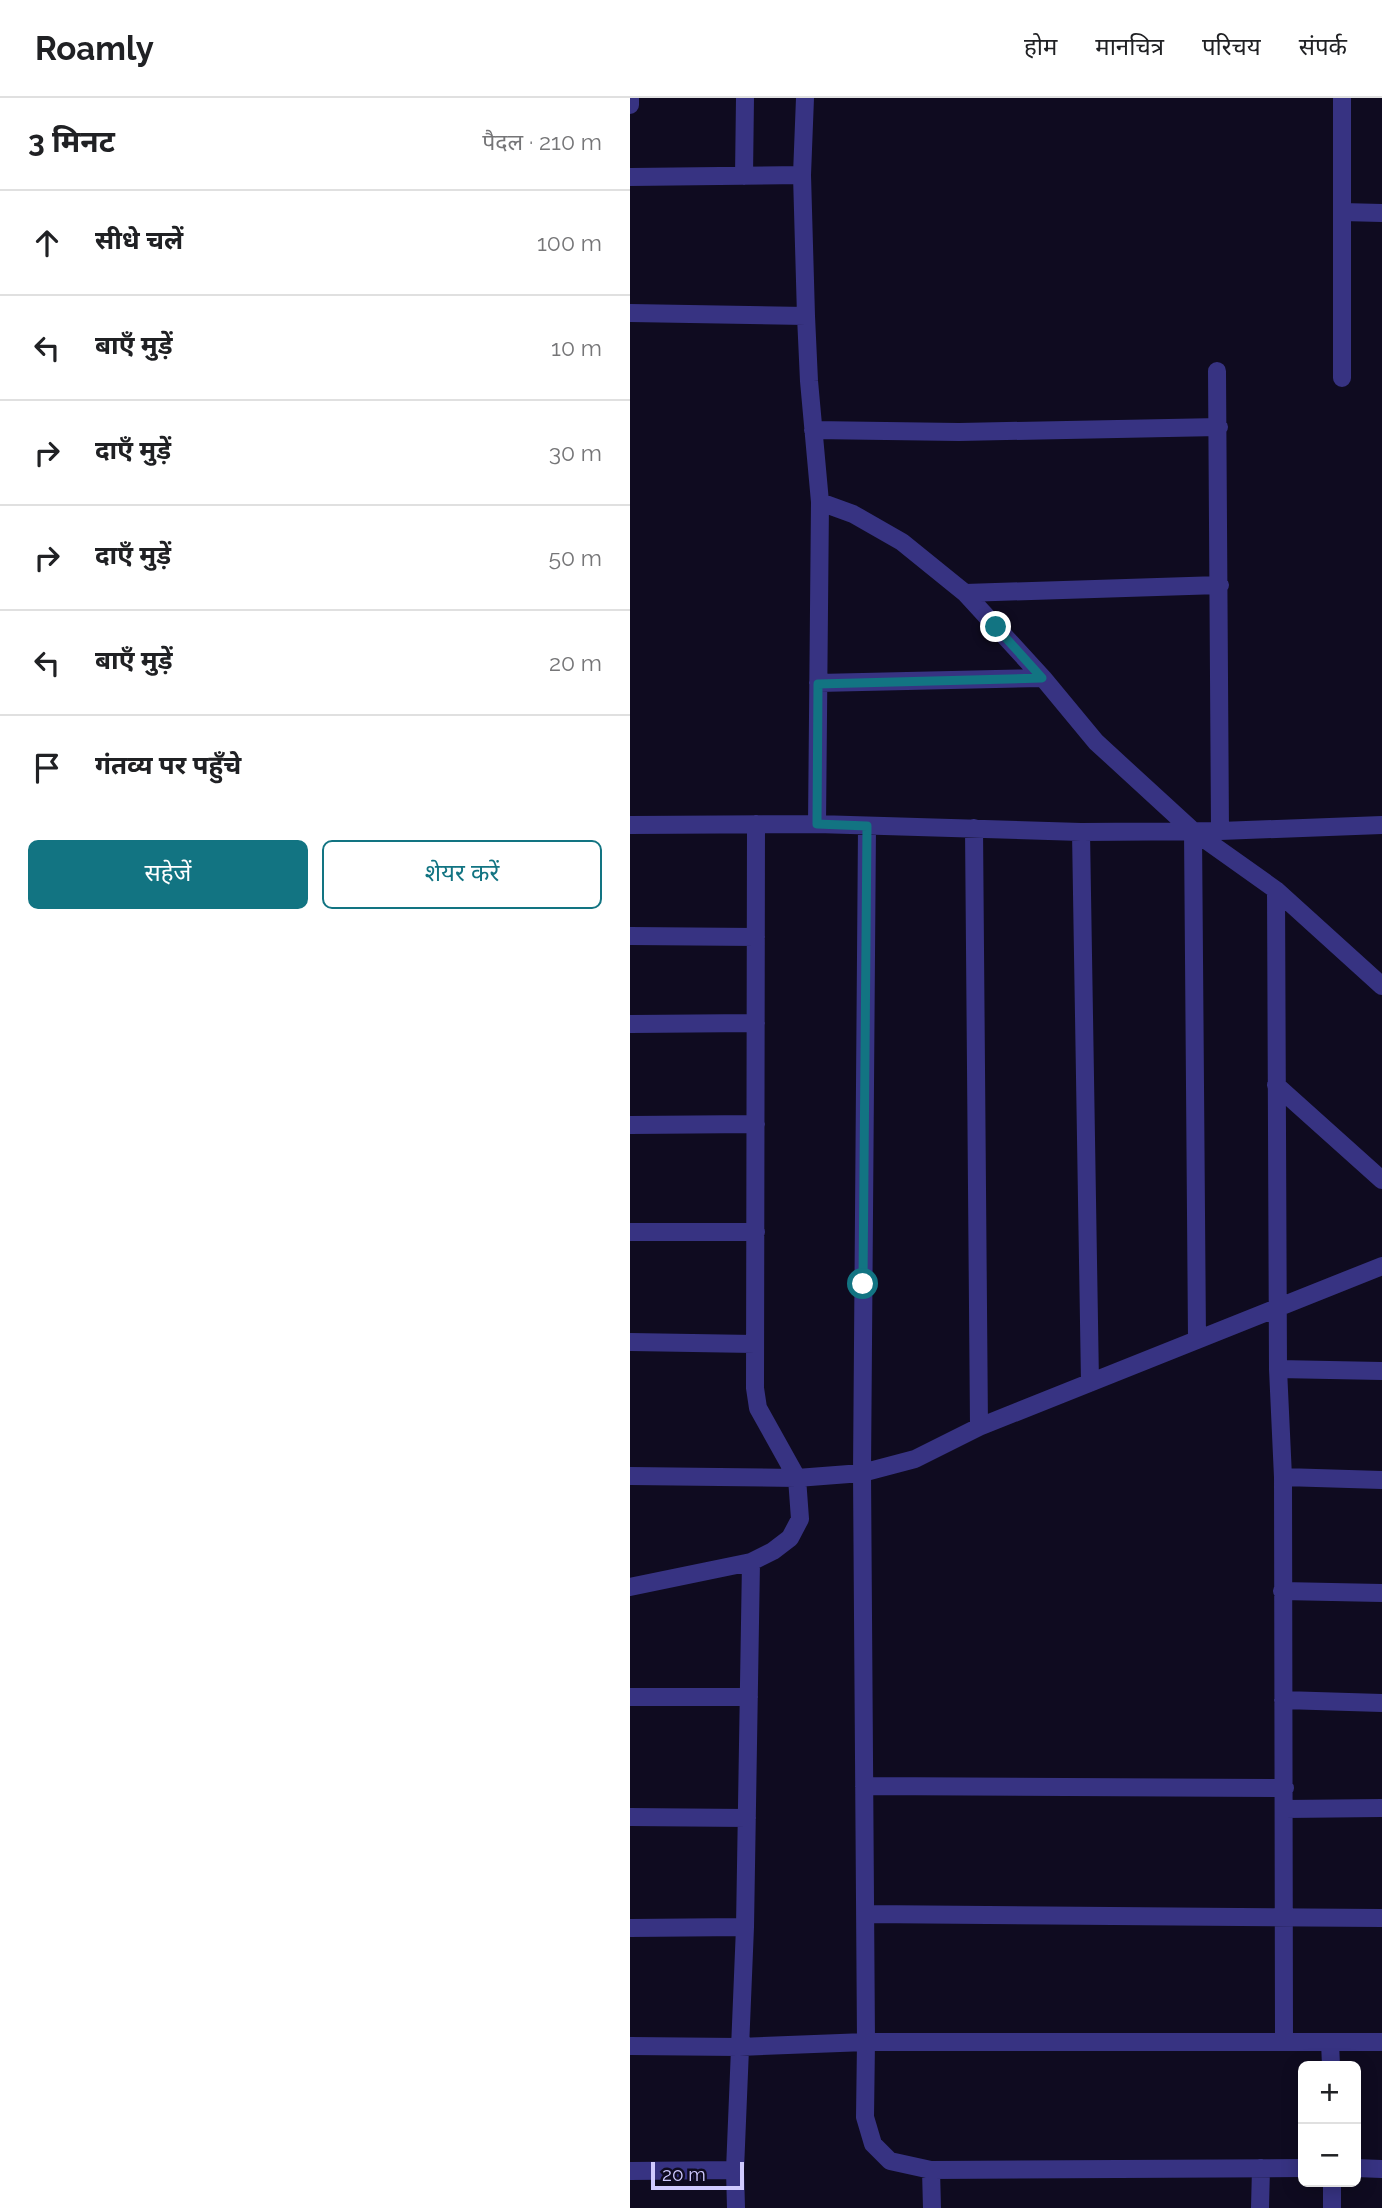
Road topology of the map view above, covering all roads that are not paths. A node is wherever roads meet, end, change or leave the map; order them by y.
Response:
1 (630, 98) edge
2 (745, 98) edge
3 (805, 98) edge
4 (1342, 98) edge
5 (630, 105) edge
6 (802, 175) junction
7 (744, 176) junction
8 (630, 177) edge
9 (1342, 212) junction
10 (1382, 213) edge
11 (630, 313) edge
12 (806, 316) junction
13 (1217, 371) dead end
14 (1342, 378) dead end
15 (1219, 427) junction
16 (813, 430) junction
17 (820, 502) junction
18 (1220, 585) junction
19 (965, 593) junction
20 (1042, 678) junction
21 (818, 684) junction
22 (756, 824) junction
23 (817, 824) junction
24 (630, 825) edge
25 (1382, 825) edge
26 (867, 826) junction
27 (974, 828) junction
28 (1193, 831) junction
29 (1220, 831) junction
30 (1081, 832) junction
31 (1276, 890) junction
32 (630, 936) edge
33 (756, 937) junction
34 (1381, 985) edge
35 (756, 1023) junction
36 (630, 1024) edge
37 (1276, 1085) junction
38 (756, 1124) junction
39 (630, 1125) edge
40 (1382, 1180) edge
41 (630, 1232) edge
42 (756, 1232) junction
43 (1382, 1266) edge
44 (1278, 1308) junction
45 (1197, 1340) junction
46 (630, 1342) edge
47 (755, 1344) junction
48 (1278, 1369) junction
49 (1382, 1371) edge
50 (1090, 1383) junction
51 (979, 1427) junction
52 (862, 1473) junction
53 (630, 1476) edge
54 (1283, 1477) junction
55 (797, 1478) junction
56 (1382, 1480) edge
57 (751, 1562) junction
58 (630, 1587) edge
59 (1282, 1591) junction
60 (1382, 1593) edge
61 (630, 1696) edge
62 (749, 1697) junction
63 (1283, 1700) junction
64 (1382, 1703) edge
65 (864, 1786) junction
66 (1285, 1788) junction
67 (1285, 1808) junction
68 (1382, 1808) edge
69 (630, 1817) edge
70 (747, 1818) junction
71 (866, 1914) junction
72 (1284, 1918) junction
73 (1382, 1918) edge
74 (745, 1927) junction
75 (630, 1928) edge
76 (866, 2042) junction
77 (1284, 2042) junction
78 (1330, 2042) junction
79 (1382, 2042) edge
80 (630, 2046) edge
81 (739, 2047) junction
82 (1331, 2061) edge
83 (1261, 2168) junction
84 (1298, 2168) edge
85 (1361, 2168) edge
86 (1382, 2169) edge
87 (735, 2170) junction
88 (931, 2170) junction
89 (630, 2171) edge
90 (1332, 2187) edge
91 (736, 2208) edge
92 (932, 2208) edge
93 (1260, 2208) edge
94 (1332, 2208) edge

1 - 5 street
2 - 7 street
3 - 6 street
4 - 9 street
6 - 7 street
6 - 12 street
7 - 8 street
9 - 10 street
9 - 14 street
11 - 12 street
12 - 16 street
13 - 15 street
15 - 16 street
15 - 18 street
16 - 17 street
17 - 19 street
17 - 21 street
18 - 19 street
18 - 29 street
19 - 20 street
20 - 21 street
20 - 28 street
21 - 23 street
22 - 23 street
22 - 24 street
22 - 33 street
23 - 26 street
25 - 29 street
26 - 27 street
26 - 52 street
27 - 30 street
27 - 51 street
28 - 29 street
28 - 30 street
28 - 31 street
28 - 45 street
30 - 50 street
31 - 34 street
31 - 37 street
32 - 33 street
33 - 35 street
35 - 36 street
35 - 38 street
37 - 40 street
37 - 44 street
38 - 39 street
38 - 42 street
41 - 42 street
42 - 47 street
43 - 44 street
44 - 45 street
44 - 48 street
45 - 50 street
46 - 47 street
47 - 55 street
48 - 49 street
48 - 54 street
50 - 51 street
51 - 52 street
52 - 55 street
52 - 65 street
53 - 55 street
54 - 56 street
54 - 59 street
55 - 57 street
57 - 58 street
57 - 62 street
59 - 60 street
59 - 63 street
61 - 62 street
62 - 70 street
63 - 64 street
63 - 66 street
65 - 66 street
65 - 71 street
66 - 67 street
67 - 68 street
67 - 72 street
69 - 70 street
70 - 74 street
71 - 72 street
71 - 76 street
72 - 73 street
72 - 77 street
74 - 75 street
74 - 81 street
76 - 77 street
76 - 81 street
76 - 88 street
77 - 78 street
78 - 79 street
78 - 82 street
80 - 81 street
81 - 87 street
83 - 84 street
83 - 88 street
83 - 93 street
85 - 86 street
87 - 89 street
87 - 91 street
88 - 92 street
90 - 94 street

